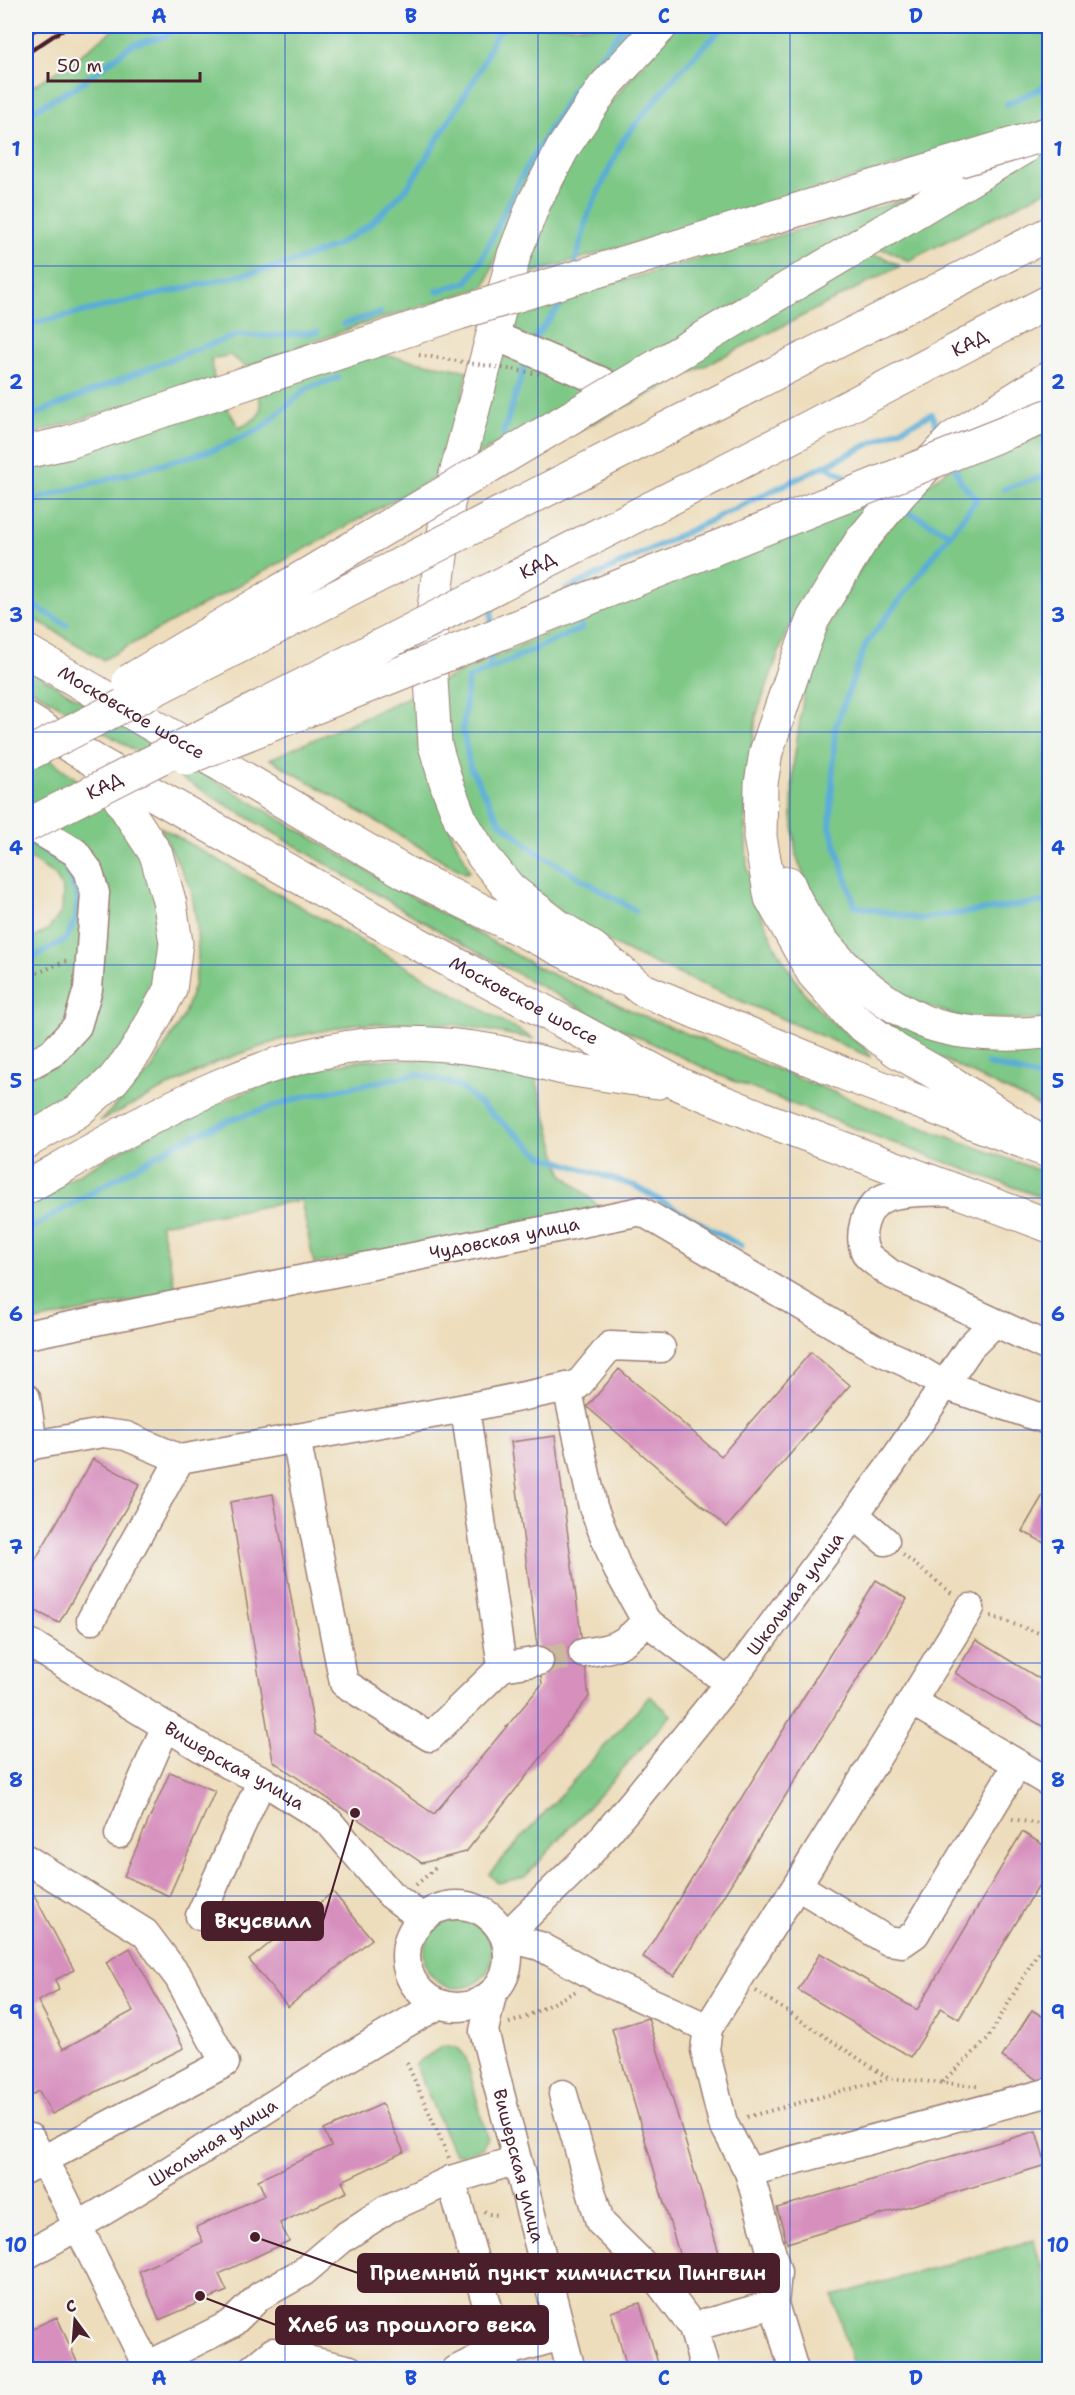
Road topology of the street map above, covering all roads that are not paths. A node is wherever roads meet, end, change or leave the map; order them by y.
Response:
1 (661, 26) edge
2 (1050, 133) edge
3 (1050, 233) edge
4 (1050, 301) edge
5 (493, 335) junction
6 (1050, 377) edge
7 (603, 382) dead end
8 (1050, 415) edge
9 (26, 452) edge
10 (26, 651) edge
11 (794, 670) junction
12 (26, 719) edge
13 (28, 754) edge
14 (95, 761) junction
15 (63, 808) junction
16 (26, 825) edge
17 (641, 989) junction
18 (1050, 1031) edge
19 (26, 1067) edge
20 (681, 1085) junction
21 (26, 1142) edge
22 (1050, 1147) edge
23 (1050, 1152) edge
24 (26, 1188) edge
25 (953, 1191) junction
26 (1050, 1226) edge
27 (994, 1323) junction
28 (26, 1335) edge
29 (661, 1348) dead end
30 (1050, 1348) edge
31 (944, 1385) junction
32 (567, 1388) junction
33 (26, 1398) edge
34 (465, 1408) junction
35 (1050, 1421) edge
36 (296, 1438) junction
37 (29, 1447) edge
38 (180, 1460) junction
39 (855, 1515) junction
40 (885, 1540) road end
41 (970, 1608) road end
42 (91, 1620) dead end
43 (646, 1621) junction
44 (26, 1641) edge
45 (583, 1653) tunnel mouth
46 (539, 1661) tunnel mouth
47 (502, 1667) junction
48 (729, 1683) junction
49 (913, 1702) junction
50 (166, 1726) junction
51 (1017, 1765) junction
52 (262, 1780) junction
53 (1050, 1783) edge
54 (119, 1834) dead end
55 (26, 1859) edge
56 (564, 1881) junction
57 (798, 1886) junction
58 (486, 1913) junction
59 (200, 1916) dead end
60 (422, 1918) junction
61 (506, 1937) junction
62 (411, 1978) junction
63 (492, 1994) junction
64 (450, 2006) junction
65 (396, 2028) junction
66 (708, 2028) junction
67 (484, 2031) junction
68 (1050, 2092) edge
69 (563, 2094) dead end
70 (33, 2156) edge
71 (517, 2160) junction
72 (749, 2172) junction
73 (451, 2180) junction
74 (77, 2227) junction
75 (26, 2254) edge
76 (774, 2304) junction
77 (693, 2327) junction
78 (561, 2336) junction
79 (504, 2361) edge
80 (145, 2368) edge
81 (251, 2370) edge
82 (350, 2370) edge
83 (456, 2370) edge
84 (571, 2370) edge
85 (705, 2370) edge
86 (794, 2370) edge

1 - 5 main road
2 - 9 main road, bridge
2 - 13 main road, bridge
3 - 13 main road, bridge
4 - 15 main road, КАД, bridge
5 - 7 street
5 - 17 main road
6 - 11 main road, bridge
8 - 15 main road, bridge
10 - 17 main road, Московское шоссе
11 - 18 main road
11 - 22 main road
12 - 14 main road, Московское шоссе
14 - 20 main road, Московское шоссе
14 - 21 main road
15 - 16 main road, КАД, bridge
16 - 19 street
17 - 23 main road, Московское шоссе
20 - 24 main road
20 - 25 main road, Московское шоссе
25 - 26 main road, Московское шоссе
25 - 27 street
27 - 30 street
27 - 31 street, Школьная улица
28 - 31 street, Чудовская улица
29 - 32 street
31 - 35 street
31 - 39 street, Школьная улица
32 - 34 street
32 - 43 street
33 - 37 street
34 - 36 street
34 - 47 street
36 - 38 street
36 - 47 street
37 - 38 street
38 - 42 street
39 - 40 street
39 - 48 street, Школьная улица
41 - 49 street
43 - 45 street
43 - 48 street
44 - 50 street, Вишерская улица
46 - 47 street
48 - 56 street, Школьная улица
49 - 51 street
49 - 57 street
50 - 52 street, Вишерская улица
50 - 54 street
51 - 53 street
51 - 57 street
52 - 59 street
52 - 60 street, Вишерская улица
55 - 70 street
56 - 58 street, Школьная улица
56 - 61 street, Школьная улица
57 - 66 street
58 - 60 street
58 - 61 street
60 - 62 street
61 - 63 street
61 - 66 street
62 - 64 street
62 - 65 street
63 - 64 street
63 - 67 street, Вишерская улица
64 - 65 street, Школьная улица
64 - 67 street, Вишерская улица
65 - 74 street, Школьная улица
66 - 72 street
67 - 71 street, Вишерская улица
68 - 72 street
69 - 77 street
70 - 74 street
71 - 73 street
71 - 78 street, Вишерская улица
72 - 76 street
73 - 79 street
73 - 80 street
74 - 75 street, Школьная улица
74 - 80 street
76 - 77 street
76 - 86 street
77 - 85 street
78 - 79 street
78 - 84 street, Вишерская улица
79 - 83 street
81 - 82 street

